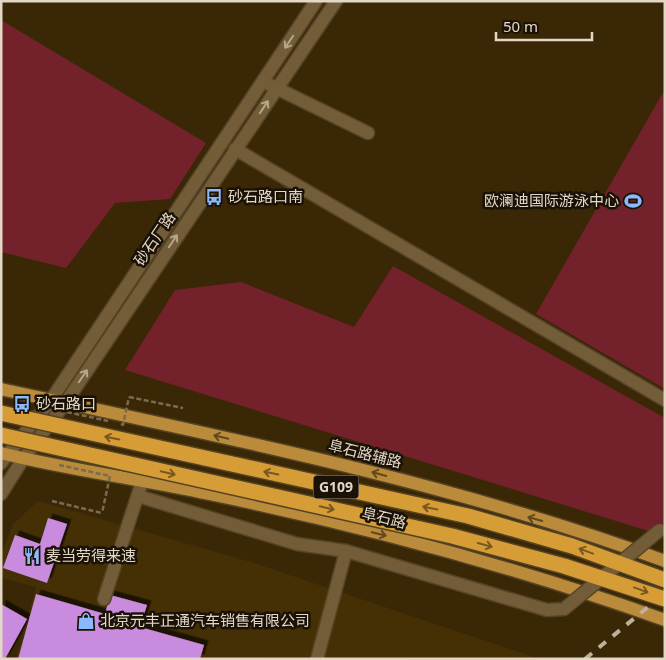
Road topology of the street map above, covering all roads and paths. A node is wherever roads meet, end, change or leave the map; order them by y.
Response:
1 (316, 1) edge
2 (336, 1) edge
3 (263, 81) junction
4 (277, 88) junction
5 (368, 133) dead end
6 (235, 149) junction
7 (1, 389) edge
8 (51, 400) junction
9 (665, 400) edge
10 (67, 407) junction
11 (183, 408) dead end
12 (1, 413) edge
13 (1, 435) edge
14 (3, 457) edge
15 (24, 459) junction
16 (59, 465) dead end
17 (142, 481) junction
18 (1, 494) edge
19 (138, 496) junction
20 (52, 501) dead end
21 (660, 530) dead end
22 (346, 550) junction
23 (665, 561) edge
24 (665, 580) edge
25 (104, 599) dead end
26 (665, 599) edge
27 (665, 620) edge
28 (317, 659) edge

1 -> 3 street, 砂石厂路
2 - 4 street, 砂石厂路
3 - 4 street
3 - 8 street, 砂石厂路
4 - 5 street
6 -> 4 street, 砂石厂路
6 - 9 street
10 -> 6 street, 砂石厂路
7 - 8 main road
8 - 10 main road, 阜石路辅路
8 - 14 street, 砂石厂路
10 - 11 path, bridge
10 - 15 street, 砂石厂路
23 -> 10 main road, 阜石路辅路
24 -> 12 highway, 阜石路 / G109, bridge
13 -> 26 highway, 阜石路 / G109, bridge
14 - 15 main road, 阜石路
15 - 17 main road, 阜石路
15 - 18 street, 砂石厂路
16 - 20 path, bridge
17 - 19 street
17 -> 27 main road, 阜石路
19 - 22 street
19 - 25 street
21 - 22 street, bridge
22 - 28 street

